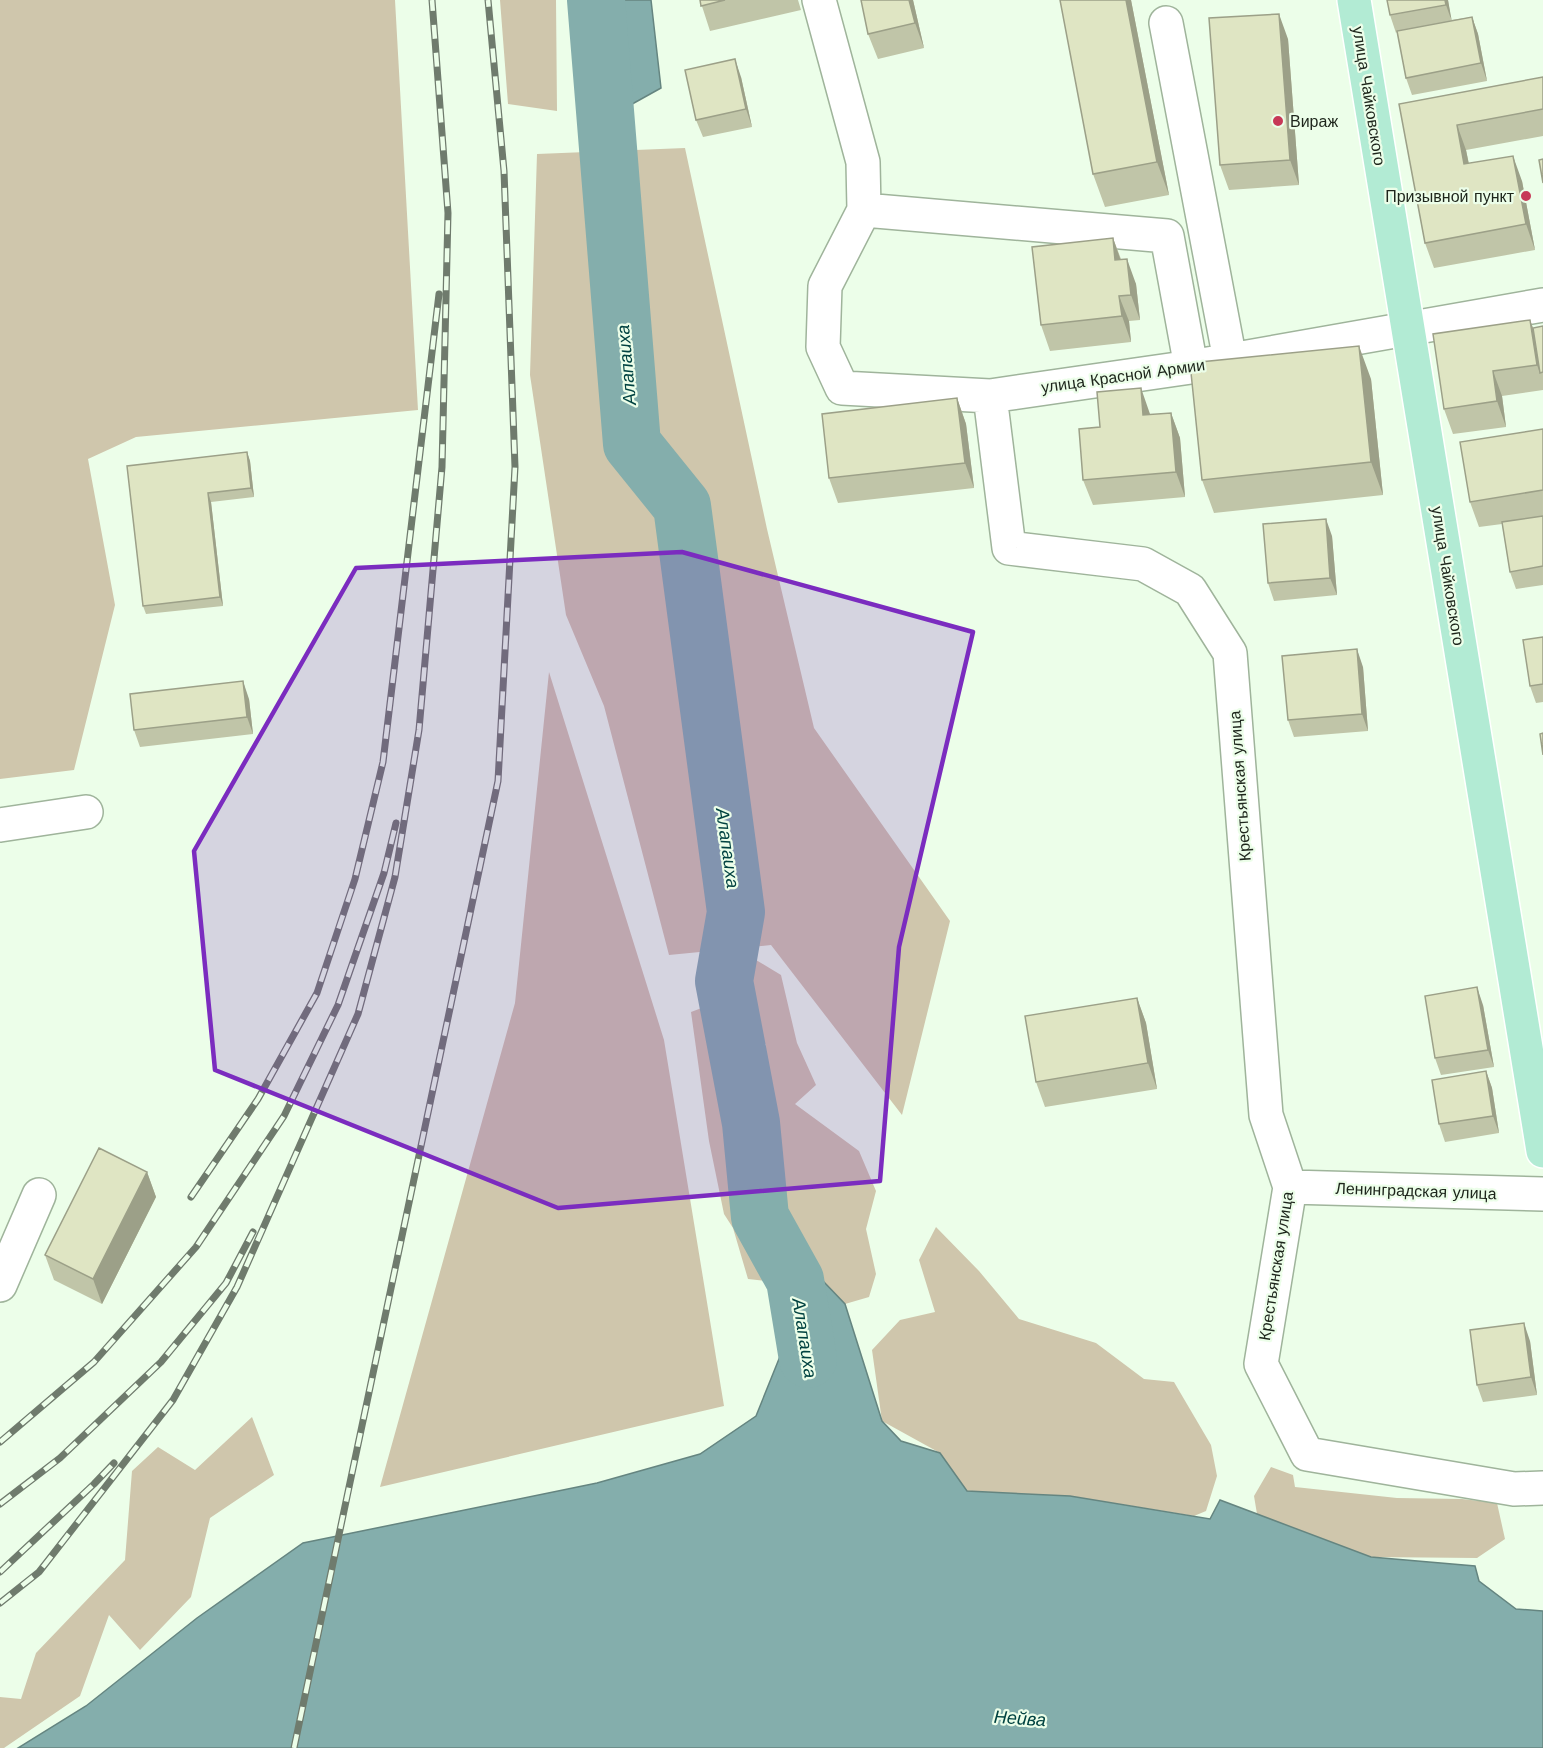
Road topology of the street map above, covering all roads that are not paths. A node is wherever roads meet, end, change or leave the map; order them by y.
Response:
1 (819, 0) edge
2 (1354, 0) edge
3 (1166, 23) dead end
4 (864, 210) junction
5 (1543, 305) edge
6 (1407, 328) junction
7 (1230, 360) junction
8 (1191, 367) junction
9 (990, 396) junction
10 (86, 812) dead end
11 (0, 825) edge
12 (1543, 1151) edge
13 (1290, 1187) junction
14 (1543, 1194) edge
15 (39, 1195) dead end
16 (0, 1286) edge
17 (1543, 1488) edge

1 - 4 street
2 - 6 main road, улица Чайковского
3 - 7 street
4 - 8 street
4 - 9 street, улица Красной Армии
5 - 6 street, улица Красной Армии
6 - 7 street, улица Красной Армии
6 - 12 main road, улица Чайковского
7 - 8 street, улица Красной Армии
8 - 9 street, улица Красной Армии
9 - 13 street, Крестьянская улица
10 - 11 street
13 - 14 street, Ленинградская улица
13 - 17 street, Крестьянская улица
15 - 16 street

